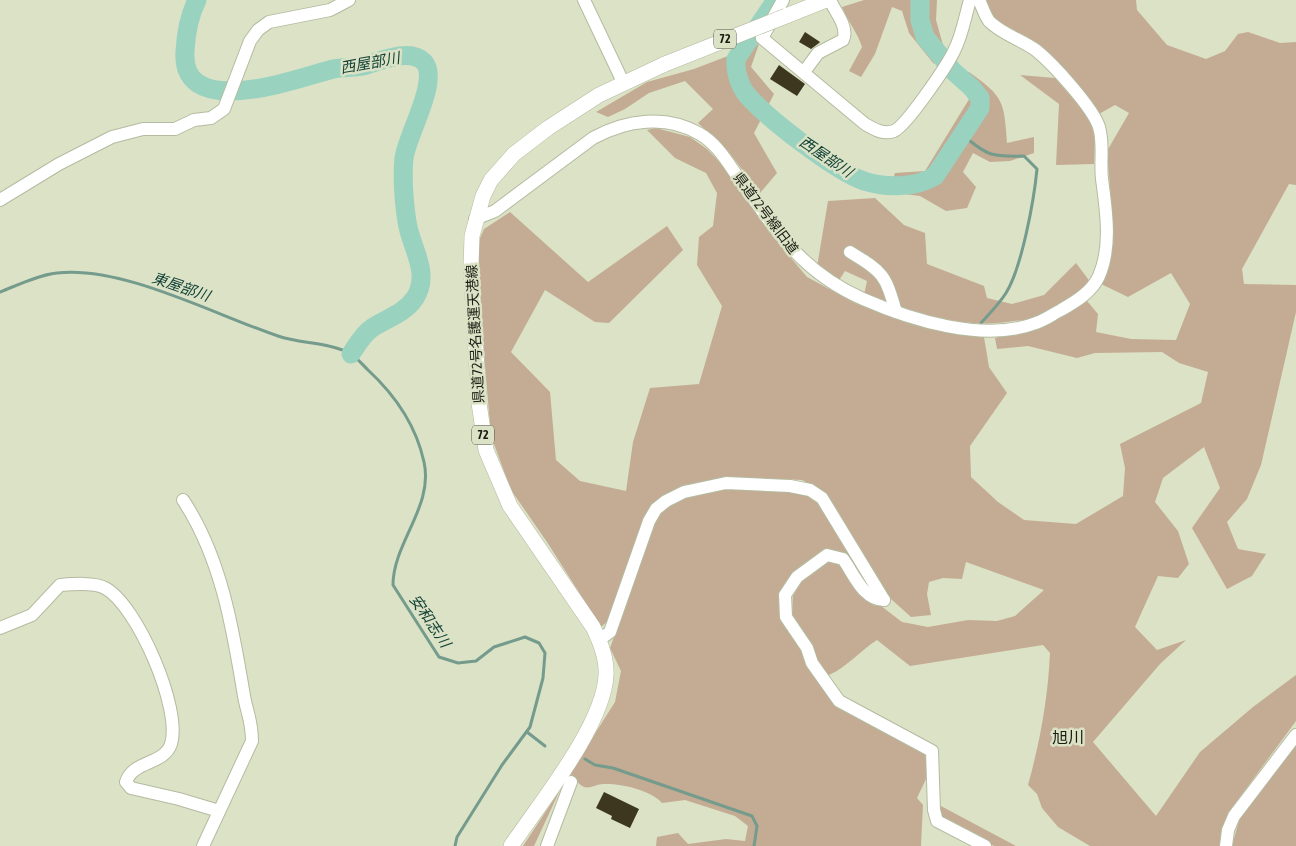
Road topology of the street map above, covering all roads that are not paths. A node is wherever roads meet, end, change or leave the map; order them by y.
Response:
1 (348, 0) edge
2 (584, 0) edge
3 (783, 0) edge
4 (828, 0) edge
5 (970, 0) edge
6 (979, 0) edge
7 (804, 72) junction
8 (623, 82) junction
9 (0, 188) edge
10 (13, 192) junction
11 (0, 200) edge
12 (475, 219) junction
13 (850, 252) dead end
14 (896, 312) junction
15 (183, 500) dead end
16 (0, 628) edge
17 (599, 640) junction
18 (1296, 735) edge
19 (571, 782) dead end
20 (219, 811) junction
21 (202, 846) edge
22 (511, 846) edge
23 (547, 846) edge
24 (985, 846) edge
25 (1226, 846) edge

1 - 10 street
2 - 8 street
3 - 7 street
4 - 7 street
4 - 8 main road, 県道72号名護運天港線 / 72, bridge
5 - 7 street
6 - 14 street, 県道72号線旧道
8 - 12 main road, 県道72号名護運天港線 / 72
9 - 10 street
10 - 11 street
12 - 14 street, 県道72号線旧道
12 - 17 main road, 県道72号名護運天港線 / 72
13 - 14 street
15 - 20 street
16 - 20 street
17 - 22 main road, 県道72号名護運天港線 / 72
17 - 24 street
18 - 25 street
19 - 23 street
20 - 21 street

